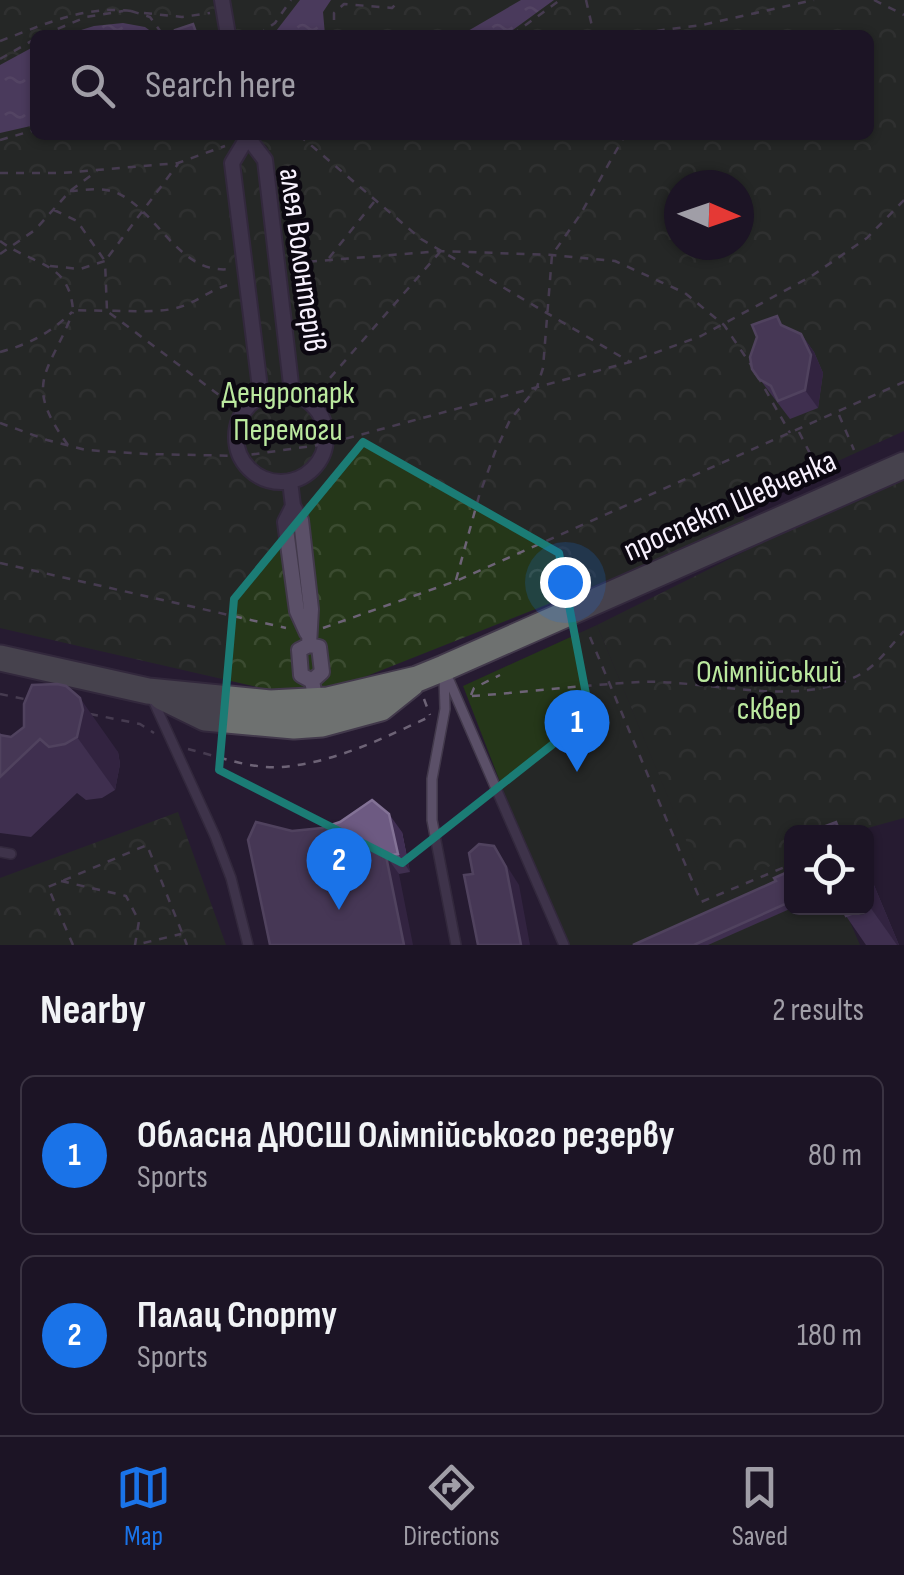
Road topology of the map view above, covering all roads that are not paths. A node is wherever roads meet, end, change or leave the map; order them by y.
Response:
1 (222, 3) edge
2 (227, 30) edge
3 (245, 140) edge
4 (250, 140) edge
5 (292, 393) junction
6 (261, 396) junction
7 (904, 465) edge
8 (290, 481) junction
9 (0, 658) edge
10 (444, 668) junction
11 (313, 686) dead end
12 (148, 691) junction
13 (248, 945) edge
14 (456, 945) edge
15 (564, 945) edge

1 - 2 street
3 - 6 street, алея Волонтерів
4 - 5 street, алея Волонтерів
5 - 6 street, алея Волонтерів
5 - 8 street, алея Волонтерів
6 - 8 street
7 - 10 main road, проспект Шевченка
8 - 11 street
9 - 12 main road, проспект Шевченка
10 - 12 main road, проспект Шевченка
10 - 14 lane
10 - 15 lane
12 - 13 lane

